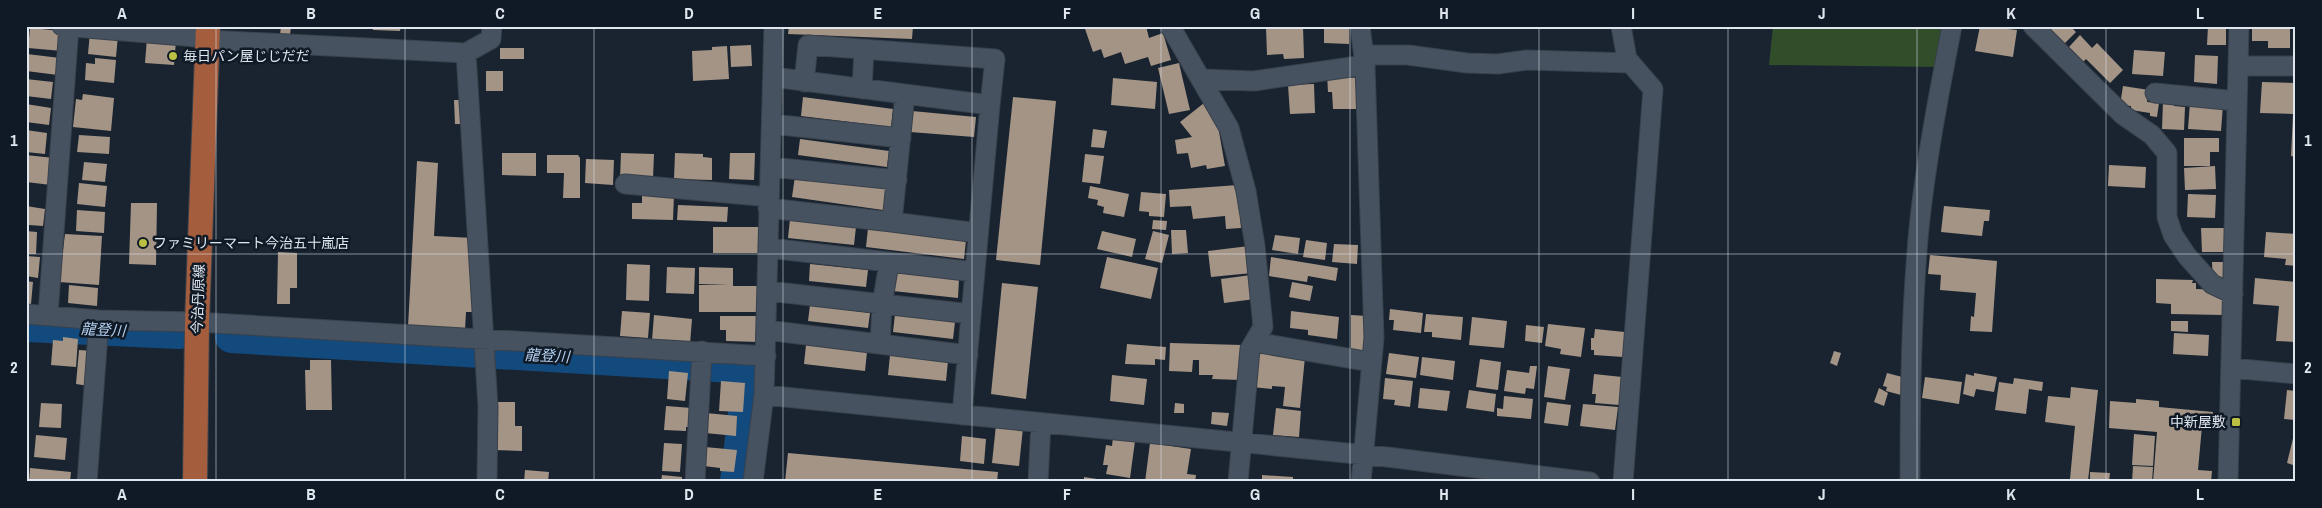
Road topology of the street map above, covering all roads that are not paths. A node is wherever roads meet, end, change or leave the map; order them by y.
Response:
1 (492, 26) edge
2 (774, 26) edge
3 (1170, 26) edge
4 (1360, 26) edge
5 (1622, 26) edge
6 (1952, 26) edge
7 (2033, 26) edge
8 (2239, 26) edge
9 (67, 27) edge
10 (208, 33) edge
11 (864, 49) junction
12 (466, 53) junction
13 (1365, 60) junction
14 (1631, 63) junction
15 (2238, 66) junction
16 (2296, 66) edge
17 (773, 78) junction
18 (1201, 79) junction
19 (804, 82) junction
20 (862, 89) junction
21 (2155, 93) dead end
22 (905, 94) junction
23 (2238, 101) junction
24 (990, 105) junction
25 (772, 124) junction
26 (901, 138) junction
27 (771, 167) junction
28 (897, 180) junction
29 (625, 184) dead end
30 (768, 202) junction
31 (892, 222) junction
32 (978, 233) junction
33 (769, 248) junction
34 (889, 263) junction
35 (975, 272) junction
36 (768, 291) junction
37 (2233, 294) junction
38 (882, 304) junction
39 (26, 314) edge
40 (971, 314) junction
41 (48, 315) junction
42 (100, 320) junction
43 (197, 322) junction
44 (766, 330) junction
45 (483, 338) junction
46 (1254, 342) junction
47 (880, 344) junction
48 (702, 351) junction
49 (968, 355) junction
50 (766, 356) junction
51 (1371, 362) junction
52 (2231, 368) junction
53 (2296, 374) edge
54 (764, 395) junction
55 (962, 415) junction
56 (1041, 423) junction
57 (1242, 443) junction
58 (1363, 455) junction
59 (87, 482) edge
60 (195, 482) edge
61 (487, 482) edge
62 (695, 482) edge
63 (753, 482) edge
64 (1038, 482) edge
65 (1238, 482) edge
66 (1361, 482) edge
67 (1590, 482) edge
68 (1623, 482) edge
69 (1910, 482) edge
70 (2228, 482) edge

1 - 12 street
2 - 17 street
3 - 18 street
4 - 13 street
5 - 14 street
6 - 69 street
7 - 37 street
8 - 15 street
9 - 10 street
9 - 41 street
10 - 12 street
10 - 43 main road, 今治丹原線
11 - 19 street
11 - 20 street
11 - 24 street
12 - 45 street
13 - 14 street
13 - 18 street
13 - 51 street
14 - 68 street
15 - 16 street
15 - 23 street
17 - 19 street
17 - 25 street
18 - 46 street
19 - 20 street
20 - 22 street
21 - 23 street
22 - 24 street
22 - 26 street
23 - 37 street
24 - 32 street
25 - 26 street
25 - 27 street
26 - 28 street
27 - 28 street
27 - 30 street
28 - 31 street
29 - 30 street
30 - 31 street
30 - 33 street
31 - 32 street
32 - 35 street
33 - 34 street
33 - 36 street
34 - 35 street
34 - 38 street
35 - 40 street
36 - 38 street
36 - 44 street
37 - 52 street
38 - 40 street
38 - 47 street
39 - 41 street
40 - 49 street
41 - 42 street
42 - 43 street
42 - 59 street
43 - 45 street
43 - 60 main road, 今治丹原線
44 - 47 street
44 - 50 street
45 - 48 street
45 - 61 street
46 - 51 street
46 - 57 street
47 - 49 street
48 - 50 street
48 - 62 street
49 - 55 street
50 - 54 street
51 - 58 street
52 - 53 street
52 - 70 street
54 - 55 street
54 - 63 street
55 - 56 street
56 - 57 street
56 - 64 street
57 - 58 street
57 - 65 street
58 - 66 street
58 - 67 street

